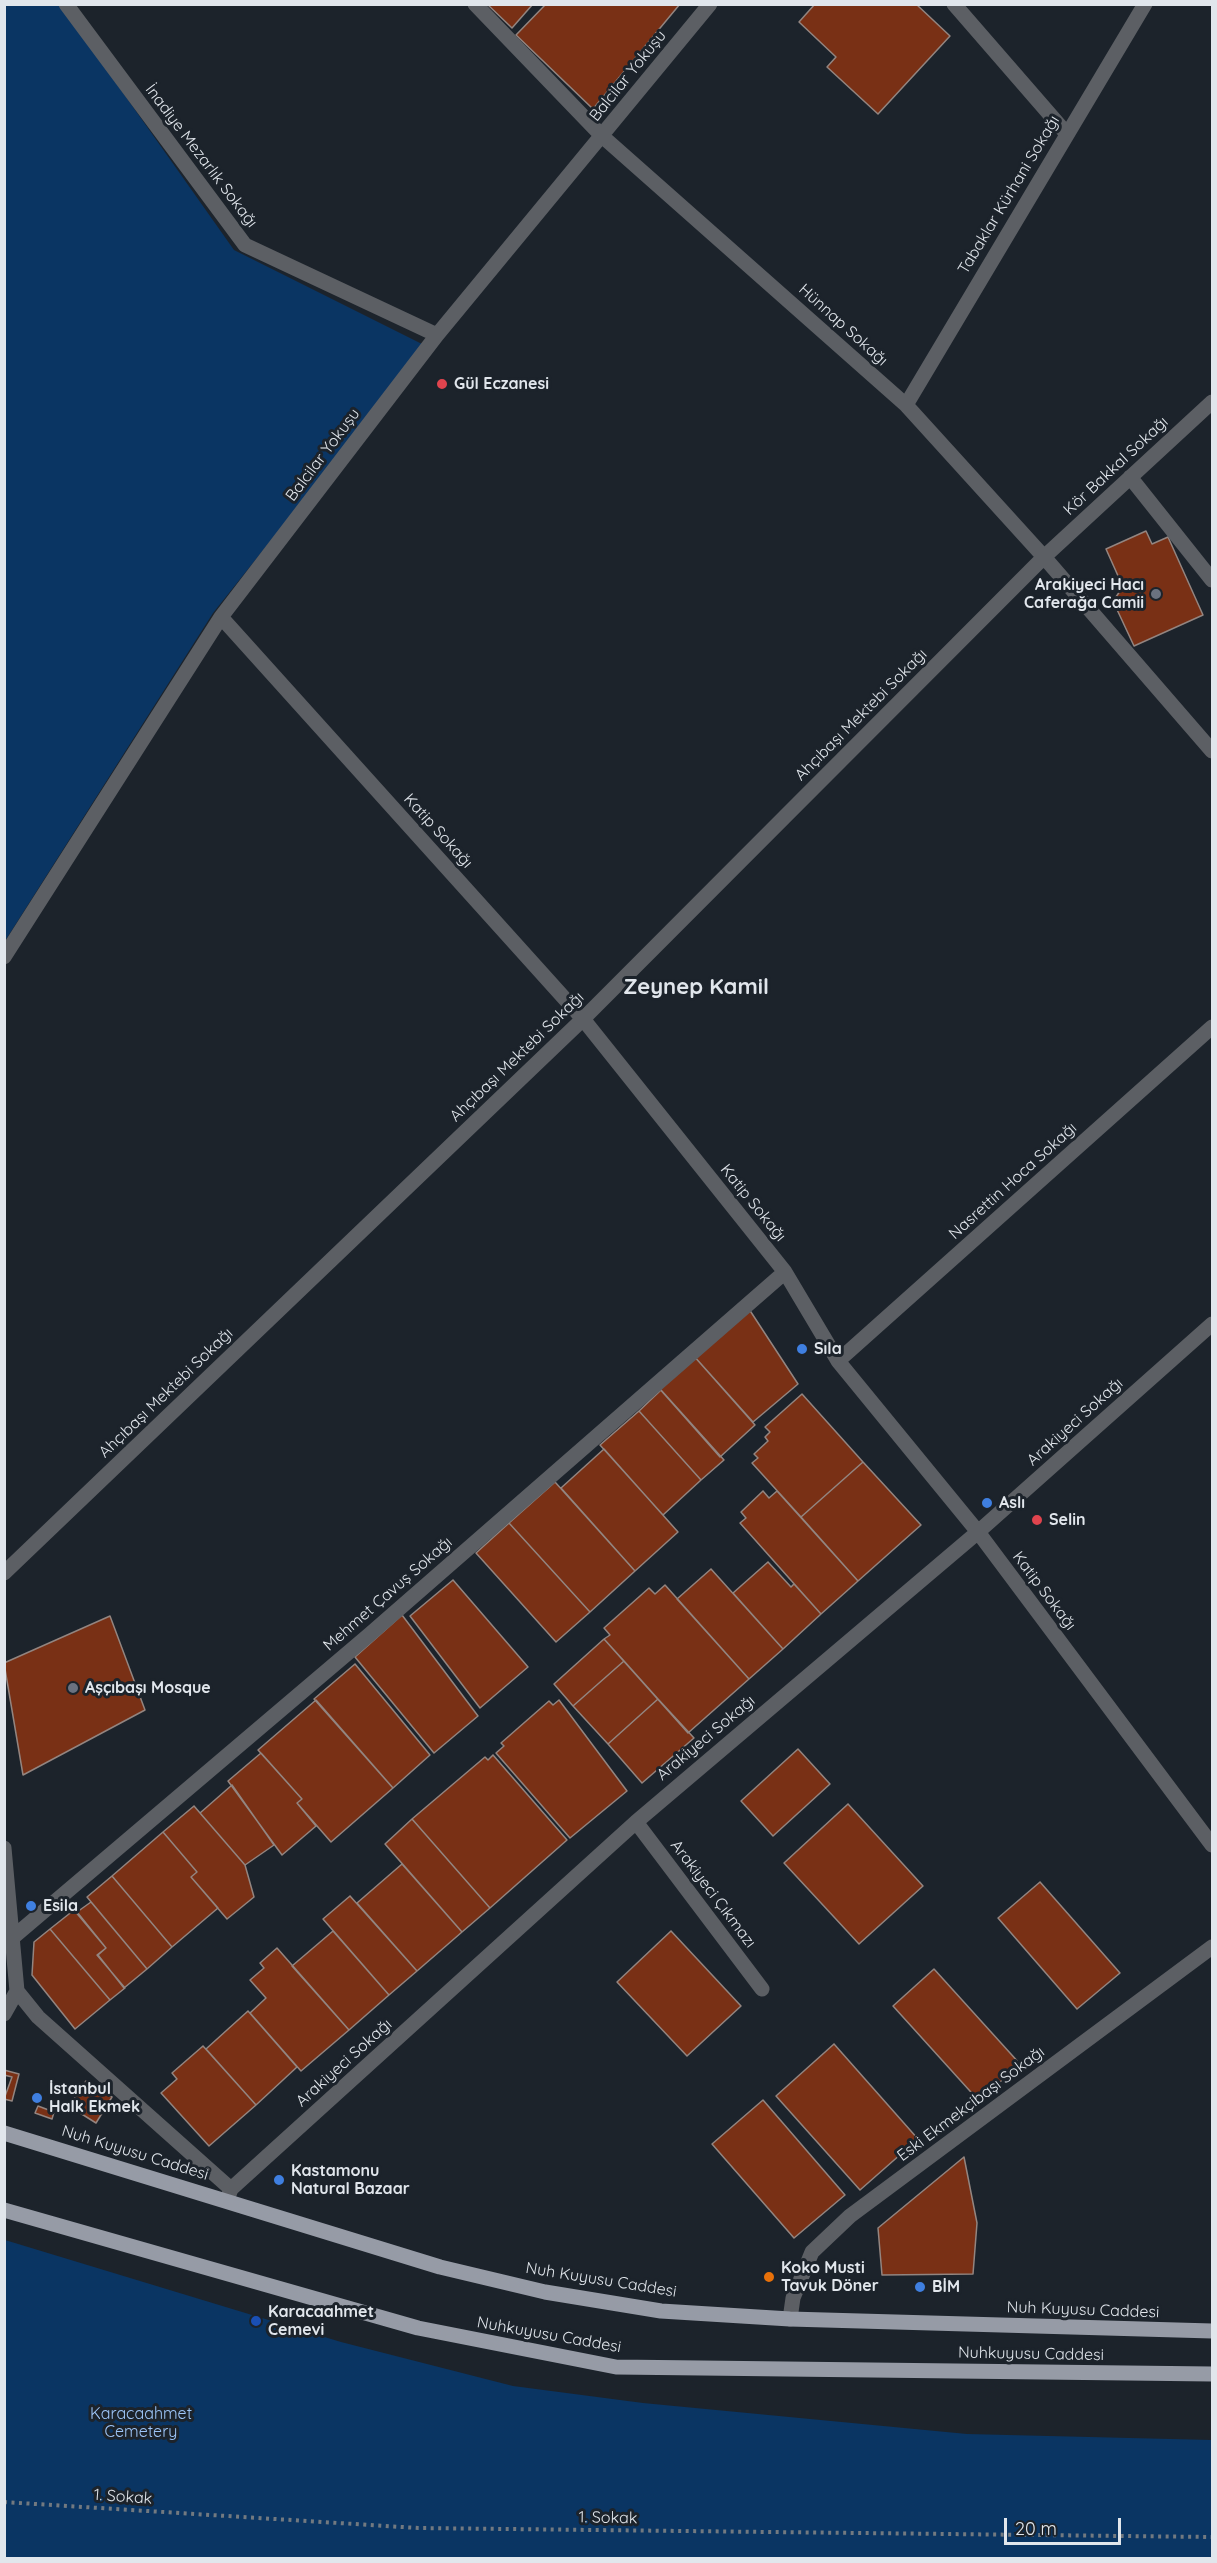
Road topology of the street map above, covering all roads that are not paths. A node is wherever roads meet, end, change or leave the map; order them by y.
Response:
1 (66, 4) edge
2 (475, 4) edge
3 (710, 4) edge
4 (954, 4) edge
5 (1145, 4) edge
6 (1066, 133) junction
7 (602, 136) junction
8 (437, 335) junction
9 (1212, 402) edge
10 (906, 405) junction
11 (1130, 477) junction
12 (1044, 557) junction
13 (1212, 580) edge
14 (221, 617) junction
15 (1212, 751) edge
16 (4, 957) edge
17 (583, 1019) junction
18 (1212, 1027) edge
19 (785, 1272) junction
20 (1212, 1324) edge
21 (838, 1361) junction
22 (978, 1532) junction
23 (4, 1573) edge
24 (636, 1822) junction
25 (1212, 1845) edge
26 (4, 1848) edge
27 (11, 1939) junction
28 (1212, 1947) edge
29 (762, 1989) dead end
30 (17, 1991) junction
31 (4, 2014) edge
32 (4, 2133) edge
33 (229, 2194) junction
34 (4, 2210) edge
35 (790, 2319) junction
36 (1212, 2331) edge
37 (1212, 2374) edge

1 - 8 street, İnadiye Mezarlık Sokağı
2 - 7 street, Hünnap Sokağı
3 - 7 street, Balcilar Yokuşu
4 - 6 street
5 - 6 street, Tabaklar Kürhani Sokağı
6 - 10 street, Tabaklar Kürhani Sokağı
7 - 8 street, Balcilar Yokuşu
7 - 10 street, Hünnap Sokağı
8 - 14 street, Balcilar Yokuşu
9 - 11 street, Kör Bakkal Sokağı
10 - 12 street, Hünnap Sokağı
11 - 12 street, Kör Bakkal Sokağı
11 - 13 street
12 - 15 street, Hünnap Sokağı
12 - 17 street, Ahçıbaşı Mektebi Sokağı
14 - 16 street, Balcilar Yokuşu
14 - 17 street, Katip Sokağı
17 - 19 street, Katip Sokağı
17 - 23 street, Ahçıbaşı Mektebi Sokağı
18 - 21 street, Nasrettin Hoca Sokağı
19 - 21 street, Katip Sokağı
19 - 27 street, Mehmet Çavuş Sokağı
20 - 22 street, Arakiyeci Sokağı
21 - 22 street, Katip Sokağı
22 - 24 street, Arakiyeci Sokağı
22 - 25 street, Katip Sokağı
24 - 29 street, Arakiyeci Çıkmazı
24 - 33 street, Arakiyeci Sokağı
26 - 27 street
27 - 30 street
28 - 35 street, Eski Ekmekçibaşı Sokağı
30 - 31 street
30 - 33 street
32 - 33 main road, Nuh Kuyusu Caddesi
33 - 35 main road, Nuh Kuyusu Caddesi
34 - 37 main road, Nuhkuyusu Caddesi
35 - 36 main road, Nuh Kuyusu Caddesi

